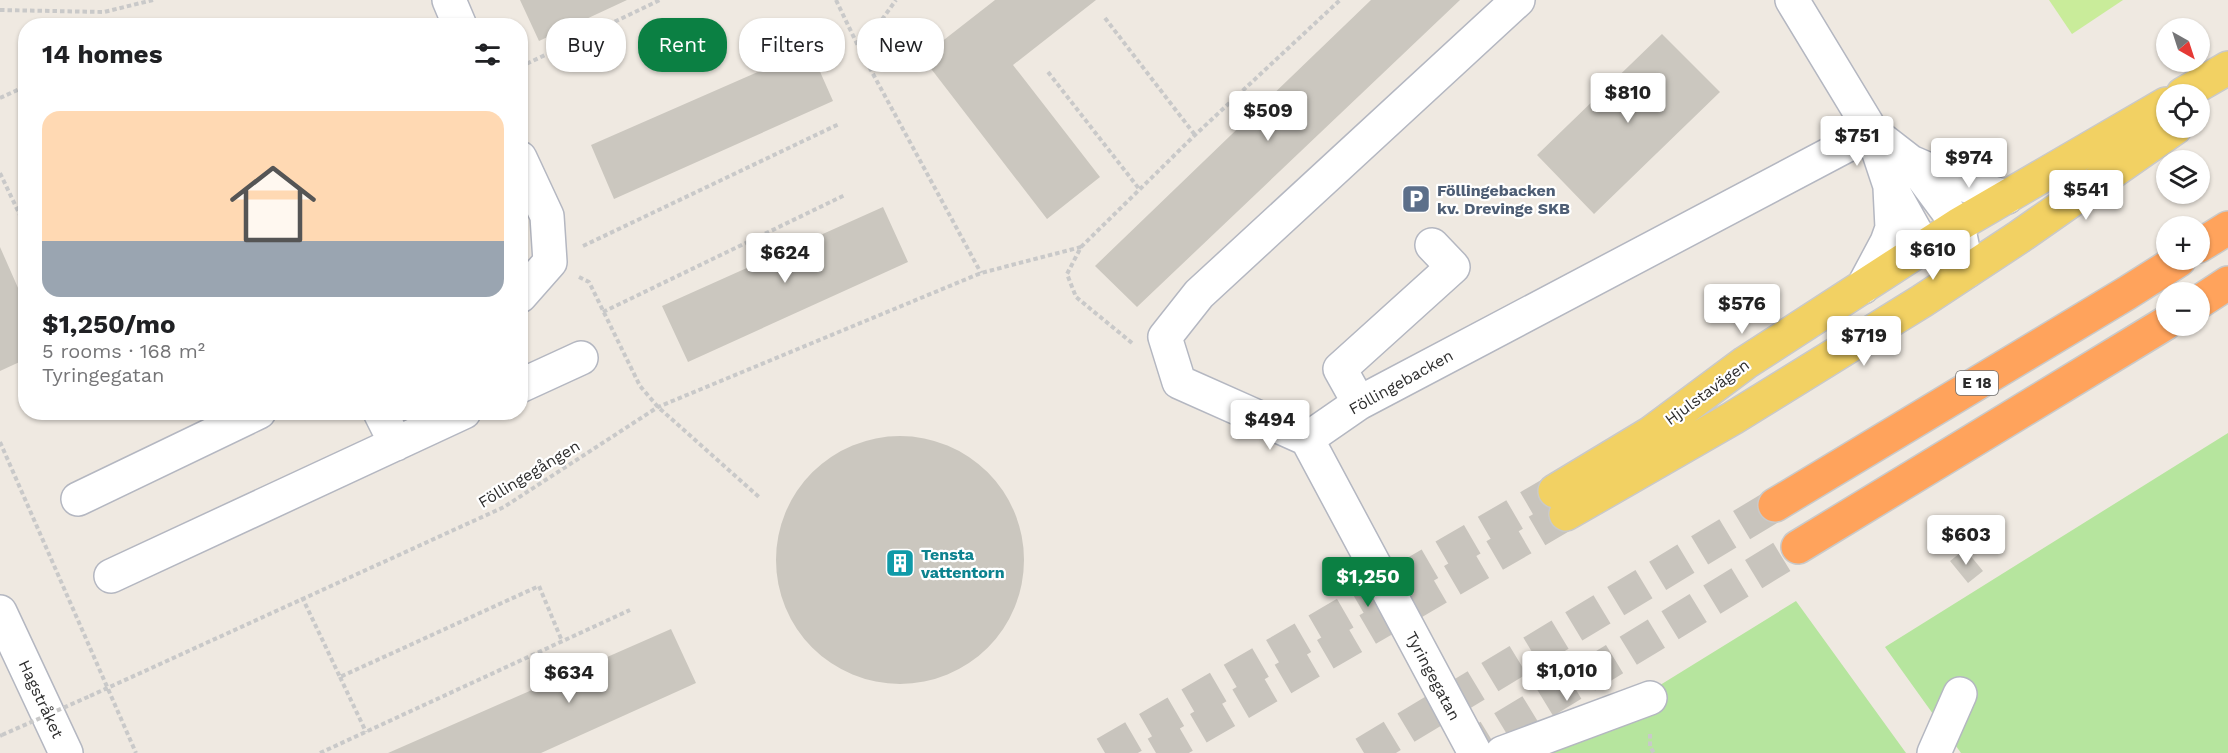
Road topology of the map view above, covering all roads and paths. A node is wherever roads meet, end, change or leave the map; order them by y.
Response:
1 (153, 0) edge
2 (449, 0) edge
3 (660, 0) edge
4 (836, 0) edge
5 (896, 0) edge
6 (1340, 0) edge
7 (1518, 0) edge
8 (1792, 0) edge
9 (0, 10) edge
10 (457, 18) edge
11 (883, 18) edge
12 (1105, 18) dead end
13 (857, 44) edge
14 (528, 63) edge
15 (2228, 68) edge
16 (872, 72) edge
17 (1048, 72) dead end
18 (2200, 84) edge
19 (18, 90) edge
20 (2228, 91) edge
21 (0, 98) edge
22 (2210, 103) edge
23 (2156, 110) edge
24 (839, 124) dead end
25 (1872, 132) junction
26 (1195, 135) junction
27 (2160, 138) edge
28 (1912, 163) junction
29 (0, 173) edge
30 (528, 175) edge
31 (1890, 186) junction
32 (1140, 190) junction
33 (844, 195) dead end
34 (2007, 197) junction
35 (18, 211) edge
36 (1958, 225) junction
37 (2228, 228) edge
38 (2210, 239) edge
39 (1432, 245) dead end
40 (1924, 247) junction
41 (1081, 248) junction
42 (550, 262) junction
43 (2163, 270) edge
44 (1967, 271) junction
45 (981, 273) junction
46 (2228, 283) edge
47 (528, 287) edge
48 (1863, 287) junction
49 (2210, 295) edge
50 (603, 312) junction
51 (2156, 329) edge
52 (1136, 346) dead end
53 (581, 358) dead end
54 (528, 382) edge
55 (1359, 403) junction
56 (658, 407) junction
57 (242, 420) edge
58 (384, 420) edge
59 (447, 420) edge
60 (1307, 439) junction
61 (0, 442) edge
62 (396, 444) junction
63 (759, 497) dead end
64 (78, 499) dead end
65 (1775, 506) tunnel mouth
66 (1798, 547) tunnel mouth
67 (111, 576) dead end
68 (302, 597) junction
69 (630, 610) dead end
70 (0, 612) edge
71 (562, 641) junction
72 (340, 677) junction
73 (107, 686) junction
74 (1960, 694) dead end
75 (1650, 698) dead end
76 (366, 732) junction
77 (1, 736) edge
78 (1650, 747) dead end
79 (66, 753) edge
80 (136, 753) edge
81 (320, 753) edge
82 (1475, 753) edge
83 (1502, 753) edge
84 (1654, 753) edge
85 (1934, 753) edge

1 - 9 path
2 - 10 street
3 - 14 path
4 - 13 path
5 - 11 path
6 - 26 path
7 - 60 street
8 - 25 street
12 - 26 path
15 - 18 main road
16 - 45 path
17 - 32 path
19 - 21 path
20 - 22 main road
23 - 34 main road, Hjulstavägen
24 - 42 path
25 - 28 street
25 - 31 street
25 - 55 street, Föllingebacken
26 - 32 path
27 - 44 main road, Hjulstavägen
28 - 34 street
28 - 36 street
29 - 35 path
30 - 42 street
31 - 40 street
31 - 48 street
32 - 41 path
33 - 50 path
34 - 36 main road, Hjulstavägen
36 - 40 main road, Hjulstavägen
36 - 44 street
37 - 38 highway
39 - 55 street
40 - 44 street
40 - 48 main road, Hjulstavägen
41 - 45 path, Föllingegången
41 - 52 path
42 - 47 street
42 - 50 path
43 - 65 highway, E 18
44 - 48 main road, Hjulstavägen
45 - 56 path, Föllingegången
46 - 49 highway
50 - 56 path
51 - 66 highway
53 - 54 street
55 - 60 street, Föllingebacken
56 - 63 path
56 - 68 path, Föllingegången
57 - 64 street
58 - 62 street
59 - 62 street
60 - 82 street, Tyringegatan
61 - 73 path
62 - 67 street
68 - 72 path
68 - 73 path, Föllingegången
69 - 71 path
70 - 79 street, Hagstråket
71 - 72 path
71 - 76 path
72 - 76 path
73 - 77 path, Föllingegången, bridge
73 - 80 path
74 - 85 street
75 - 83 street
76 - 81 path
78 - 84 path

